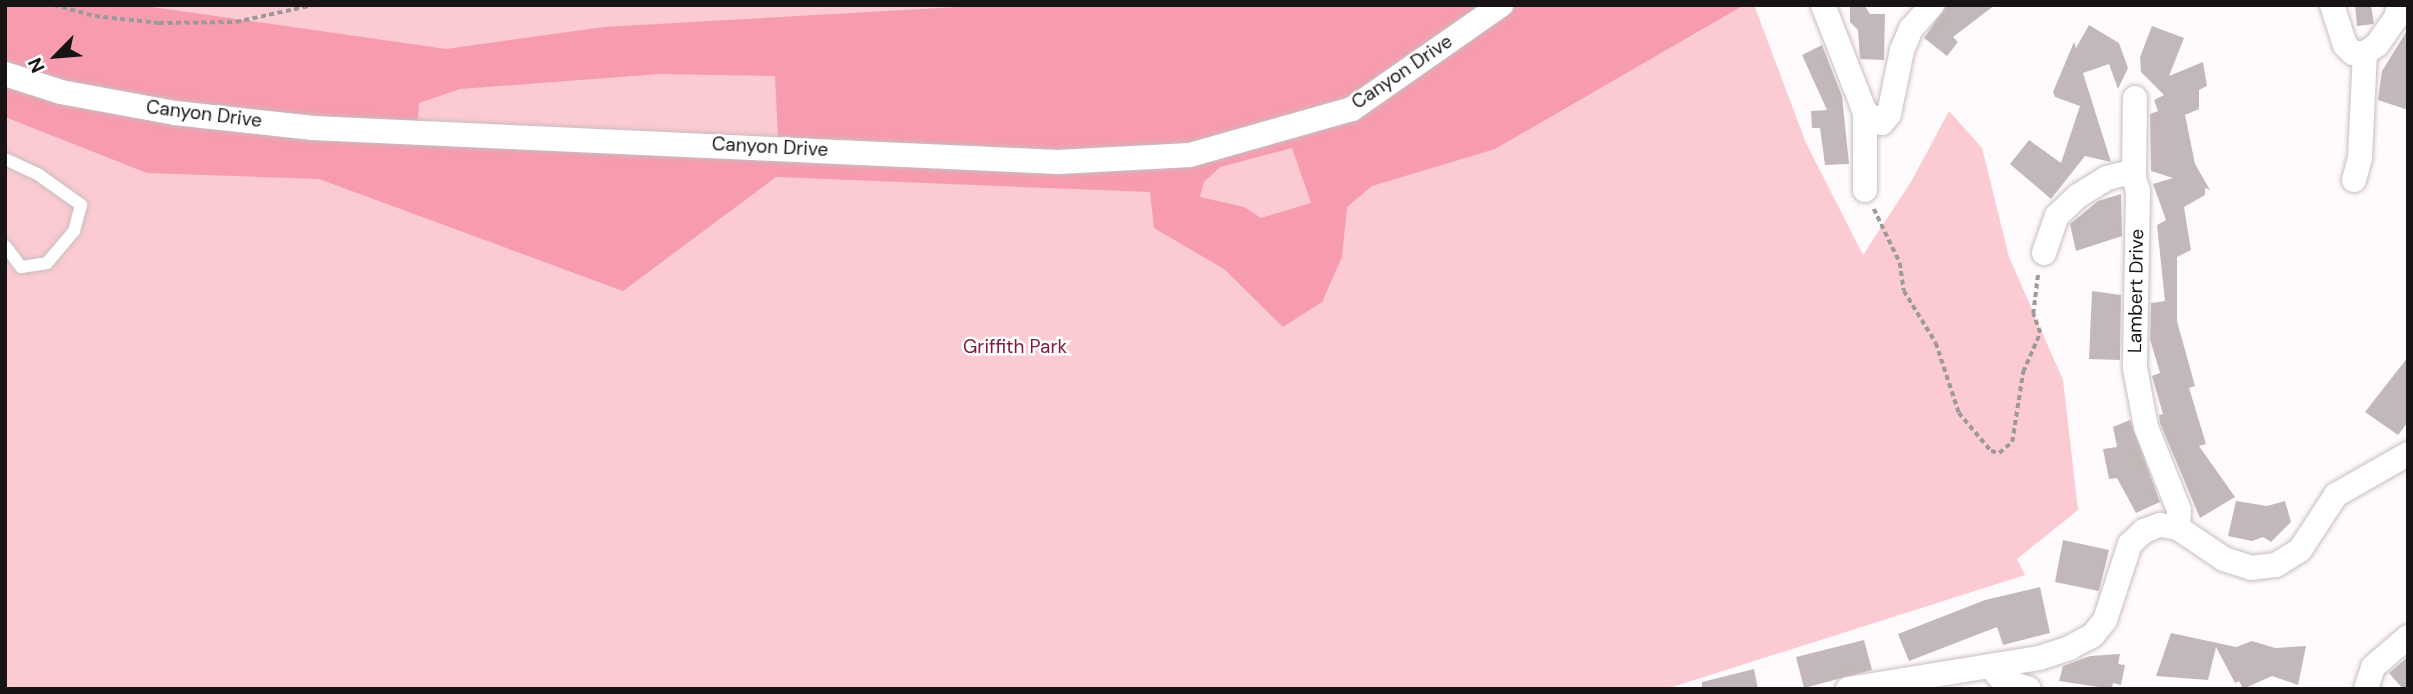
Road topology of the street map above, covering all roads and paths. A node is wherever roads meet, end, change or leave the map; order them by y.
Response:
1 (54, 5) edge
2 (313, 5) edge
3 (1501, 5) edge
4 (1823, 5) edge
5 (1932, 5) edge
6 (2332, 5) edge
7 (2402, 7) edge
8 (2365, 53) junction
9 (5, 74) edge
10 (2135, 97) dead end
11 (1865, 112) junction
12 (5, 159) edge
13 (2134, 178) junction
14 (2354, 180) dead end
15 (1865, 190) joint
16 (5, 246) edge
17 (2044, 253) joint
18 (2408, 454) edge
19 (2178, 528) junction
20 (2408, 637) edge
21 (1990, 666) junction
22 (1848, 689) edge
23 (2029, 689) edge
24 (2366, 689) edge

1 - 2 path
3 - 9 street, Canyon Drive
4 - 11 street
5 - 11 street
6 - 8 street
7 - 8 street
8 - 14 street
10 - 13 street, Lambert Drive
11 - 15 street
12 - 16 lane
13 - 17 street
13 - 19 street, Lambert Drive
15 - 17 path
18 - 19 street
19 - 21 street
20 - 24 street
21 - 22 street
21 - 23 street

